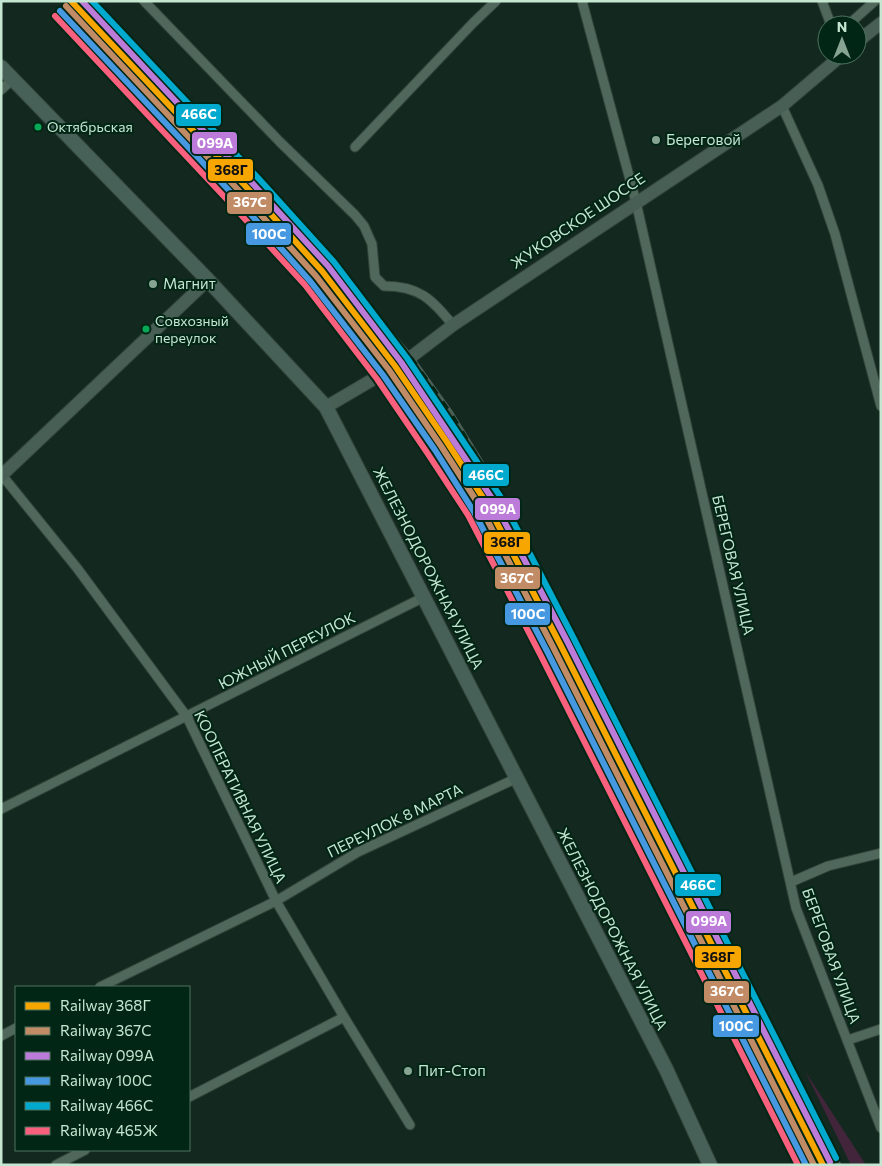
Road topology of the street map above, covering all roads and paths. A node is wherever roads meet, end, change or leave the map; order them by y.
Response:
1 (144, 1) edge
2 (496, 1) edge
3 (582, 1) edge
4 (822, 1) edge
5 (875, 1) edge
6 (827, 15) edge
7 (859, 15) edge
8 (881, 23) edge
9 (867, 34) edge
10 (830, 65) edge
11 (1, 67) edge
12 (13, 80) junction
13 (1, 90) edge
14 (782, 106) junction
15 (355, 147) dead end
16 (636, 202) junction
17 (208, 280) junction
18 (452, 325) junction
19 (881, 406) edge
20 (326, 407) junction
21 (2, 475) edge
22 (424, 597) junction
23 (187, 716) junction
24 (517, 778) junction
25 (1, 809) edge
26 (881, 853) edge
27 (791, 882) junction
28 (276, 901) junction
29 (102, 986) edge
30 (344, 1018) junction
31 (15, 1029) edge
32 (881, 1029) edge
33 (1, 1036) edge
34 (848, 1040) junction
35 (190, 1096) edge
36 (410, 1125) dead end
37 (881, 1128) edge
38 (83, 1151) edge
39 (56, 1165) edge
40 (710, 1165) edge

1 - 18 street
2 - 15 street
3 - 16 street, БЕРЕГОВАЯ УЛИЦА
4 - 6 street
5 - 7 street
8 - 9 main road
10 - 14 main road, ЖУКОВСКОЕ ШОССЕ
11 - 12 main road, ЖЕЛЕЗНОДОРОЖНАЯ УЛИЦА
12 - 13 street
12 - 17 main road, ЖЕЛЕЗНОДОРОЖНАЯ УЛИЦА
14 - 16 main road, ЖУКОВСКОЕ ШОССЕ
14 - 19 street
16 - 18 main road, ЖУКОВСКОЕ ШОССЕ
16 - 27 street, БЕРЕГОВАЯ УЛИЦА
17 - 20 main road, ЖЕЛЕЗНОДОРОЖНАЯ УЛИЦА
17 - 21 main road
18 - 20 main road, ЖУКОВСКОЕ ШОССЕ
20 - 22 main road, ЖЕЛЕЗНОДОРОЖНАЯ УЛИЦА
21 - 23 street, КООПЕРАТИВНАЯ УЛИЦА
22 - 23 street, ЮЖНЫЙ ПЕРЕУЛОК
22 - 24 main road, ЖЕЛЕЗНОДОРОЖНАЯ УЛИЦА
23 - 25 street, ЮЖНЫЙ ПЕРЕУЛОК
23 - 28 street, КООПЕРАТИВНАЯ УЛИЦА
24 - 28 street, ПЕРЕУЛОК 8 МАРТА
24 - 40 main road, ЖЕЛЕЗНОДОРОЖНАЯ УЛИЦА
26 - 27 street
27 - 34 street, БЕРЕГОВАЯ УЛИЦА
28 - 29 street, ПЕРЕУЛОК 8 МАРТА
28 - 30 street, КООПЕРАТИВНАЯ УЛИЦА
30 - 35 street
30 - 36 street, КООПЕРАТИВНАЯ УЛИЦА
31 - 33 street
32 - 34 street
34 - 37 street, БЕРЕГОВАЯ УЛИЦА
38 - 39 street

